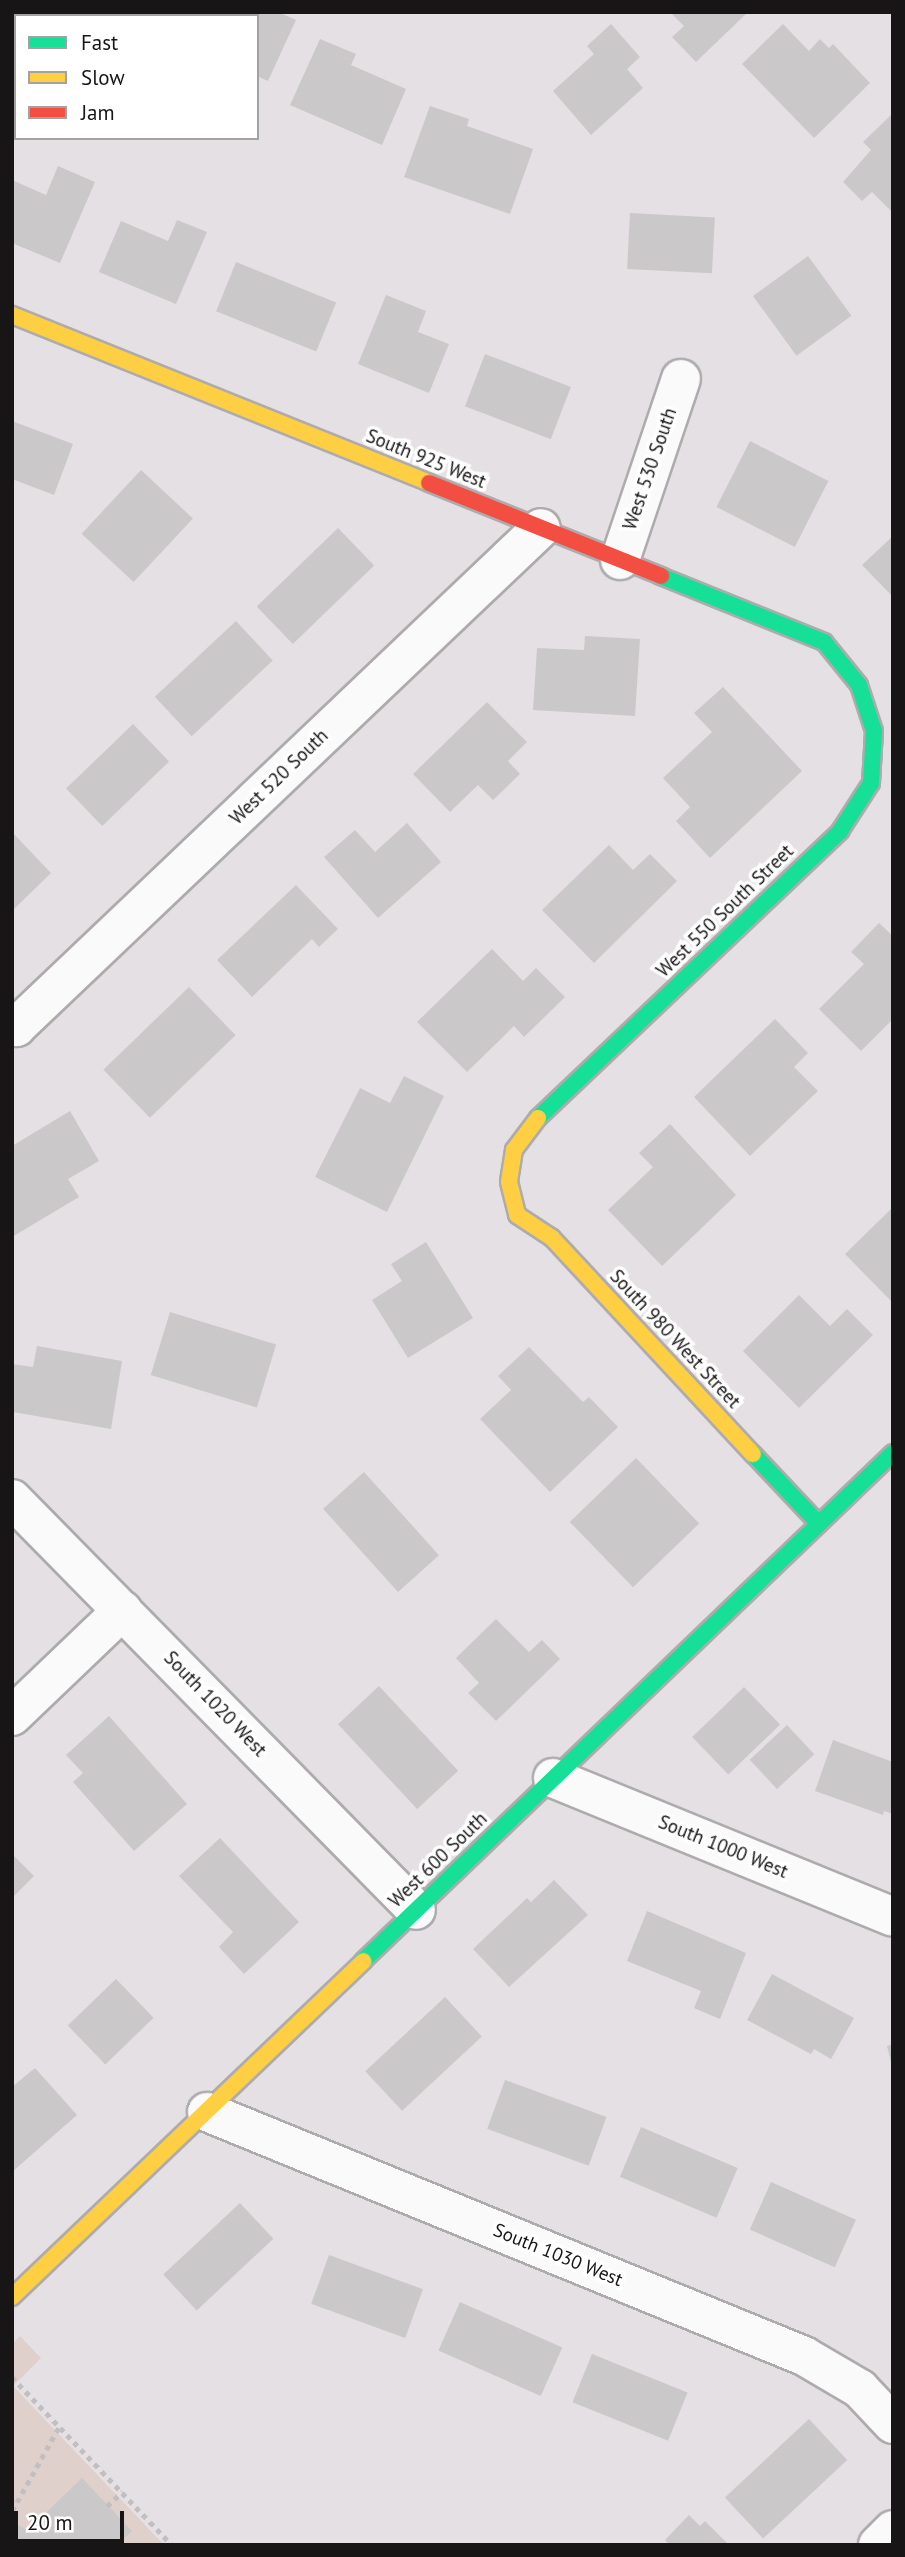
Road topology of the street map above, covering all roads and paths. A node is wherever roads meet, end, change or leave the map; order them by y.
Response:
1 (12, 315) edge
2 (681, 379) dead end
3 (541, 528) junction
4 (620, 560) junction
5 (824, 642) joint
6 (14, 1025) edge
7 (509, 1182) joint
8 (893, 1453) edge
9 (12, 1499) edge
10 (819, 1524) junction
11 (124, 1610) junction
12 (12, 1716) edge
13 (553, 1778) junction
14 (416, 1910) junction
15 (893, 1917) edge
16 (207, 2112) junction
17 (12, 2297) edge
18 (12, 2377) edge
19 (893, 2424) edge
20 (60, 2427) junction
21 (122, 2492) junction
22 (107, 2506) dead end
23 (12, 2511) edge
24 (893, 2530) edge
25 (172, 2545) edge
26 (878, 2545) edge

1 - 3 street, South 925 West
2 - 4 street, West 530 South
3 - 4 street, South 925 West
3 - 6 street, West 520 South
4 - 5 street, South 925 West
5 - 7 street, West 550 South Street
7 - 10 street, South 980 West Street
8 - 10 street, West 600 South
9 - 11 street, South 1020 West
10 - 13 street, West 600 South
11 - 12 street
11 - 14 street, South 1020 West
13 - 14 street, West 600 South
13 - 15 street, South 1000 West
14 - 16 street, West 600 South
16 - 17 street, West 600 South
16 - 19 street, South 1030 West
18 - 20 path
20 - 21 path
20 - 23 path
21 - 22 path
21 - 25 path
24 - 26 street

